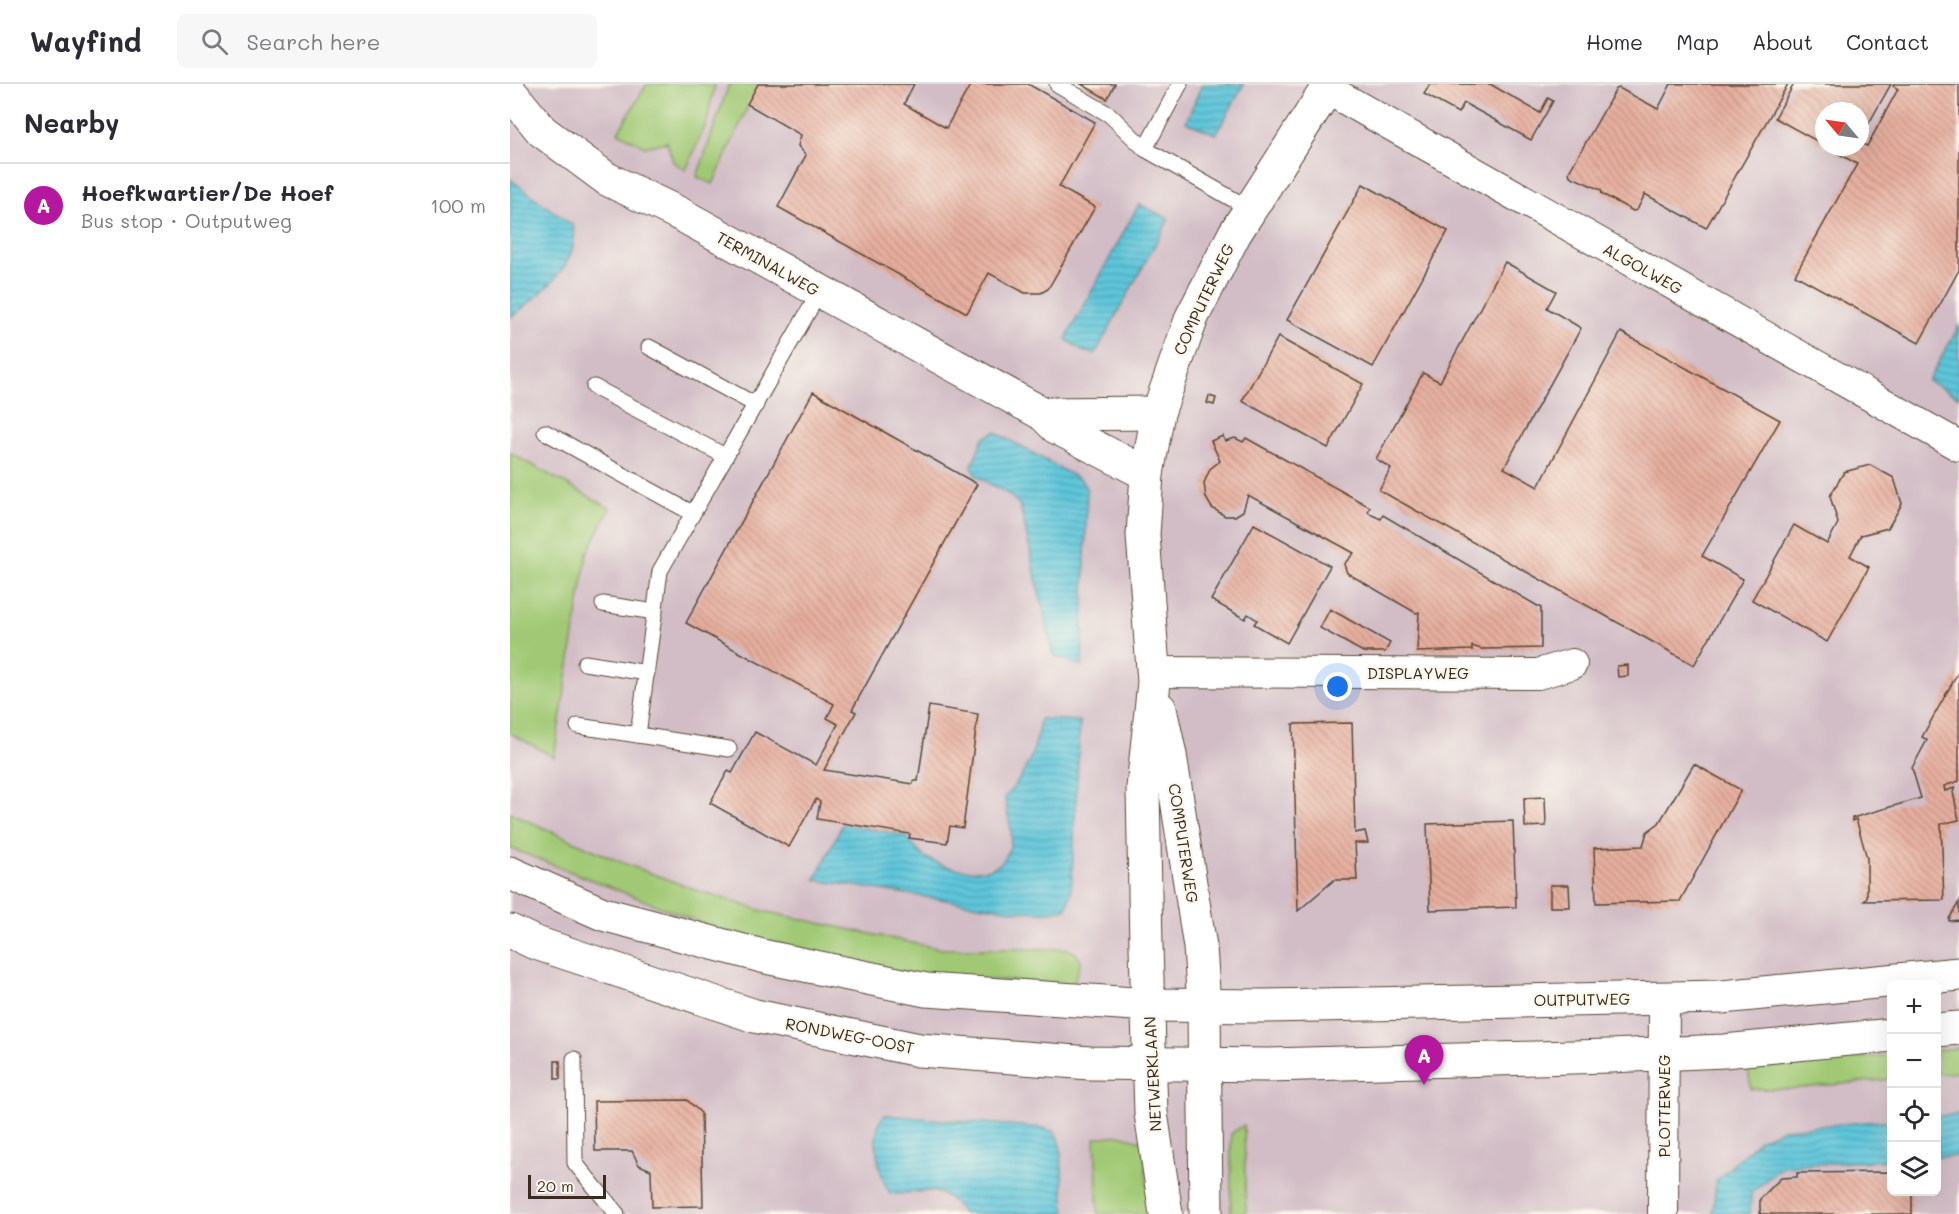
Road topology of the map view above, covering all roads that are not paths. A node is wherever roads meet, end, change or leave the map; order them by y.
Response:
1 (1057, 84) edge
2 (1180, 84) edge
3 (1328, 87) edge
4 (510, 92) edge
5 (1145, 149) junction
6 (1250, 209) junction
7 (820, 291) junction
8 (649, 347) dead end
9 (594, 387) dead end
10 (756, 405) junction
11 (1158, 413) junction
12 (1043, 414) junction
13 (545, 432) dead end
14 (1959, 446) edge
15 (725, 456) junction
16 (1147, 474) junction
17 (692, 513) junction
18 (603, 604) dead end
19 (655, 612) junction
20 (585, 663) dead end
21 (1572, 664) dead end
22 (647, 673) junction
23 (1154, 677) junction
24 (578, 726) dead end
25 (638, 735) junction
26 (729, 749) dead end
27 (510, 873) edge
28 (510, 931) edge
29 (1959, 974) edge
30 (1664, 998) junction
31 (1149, 1005) junction
32 (1204, 1005) junction
33 (1959, 1028) edge
34 (1941, 1030) edge
35 (1887, 1035) edge
36 (1664, 1054) junction
37 (574, 1059) dead end
38 (1150, 1065) junction
39 (1204, 1065) junction
40 (618, 1214) edge
41 (1166, 1214) edge
42 (1206, 1214) edge
43 (1663, 1214) edge

1 - 5 lane
2 - 5 lane
3 - 6 main road, COMPUTERWEG
3 - 14 street, ALGOLWEG
4 - 7 main road, TERMINALWEG
5 - 6 lane
6 - 11 main road, COMPUTERWEG
7 - 10 lane
7 - 12 main road, TERMINALWEG
8 - 10 lane
9 - 15 lane
10 - 15 lane
11 - 12 main road, TERMINALWEG
11 - 16 main road, COMPUTERWEG
12 - 16 main road, TERMINALWEG
13 - 17 lane
15 - 17 lane
16 - 23 main road, COMPUTERWEG
17 - 19 lane
18 - 19 lane
19 - 22 lane
20 - 22 lane
21 - 23 street, DISPLAYWEG
22 - 25 lane
23 - 31 main road, COMPUTERWEG
23 - 32 main road, COMPUTERWEG
24 - 25 lane
25 - 26 lane
27 - 31 main road
28 - 38 main road, RONDWEG-OOST
29 - 30 main road, OUTPUTWEG
30 - 32 main road, OUTPUTWEG
30 - 36 street, PLOTTERWEG
31 - 32 main road
31 - 38 main road, NETWERKLAAN
32 - 39 main road
33 - 34 main road
35 - 36 main road
36 - 39 main road
36 - 43 street, PLOTTERWEG
37 - 40 lane
38 - 39 main road, RONDWEG-OOST
38 - 41 main road, NETWERKLAAN
39 - 42 main road

